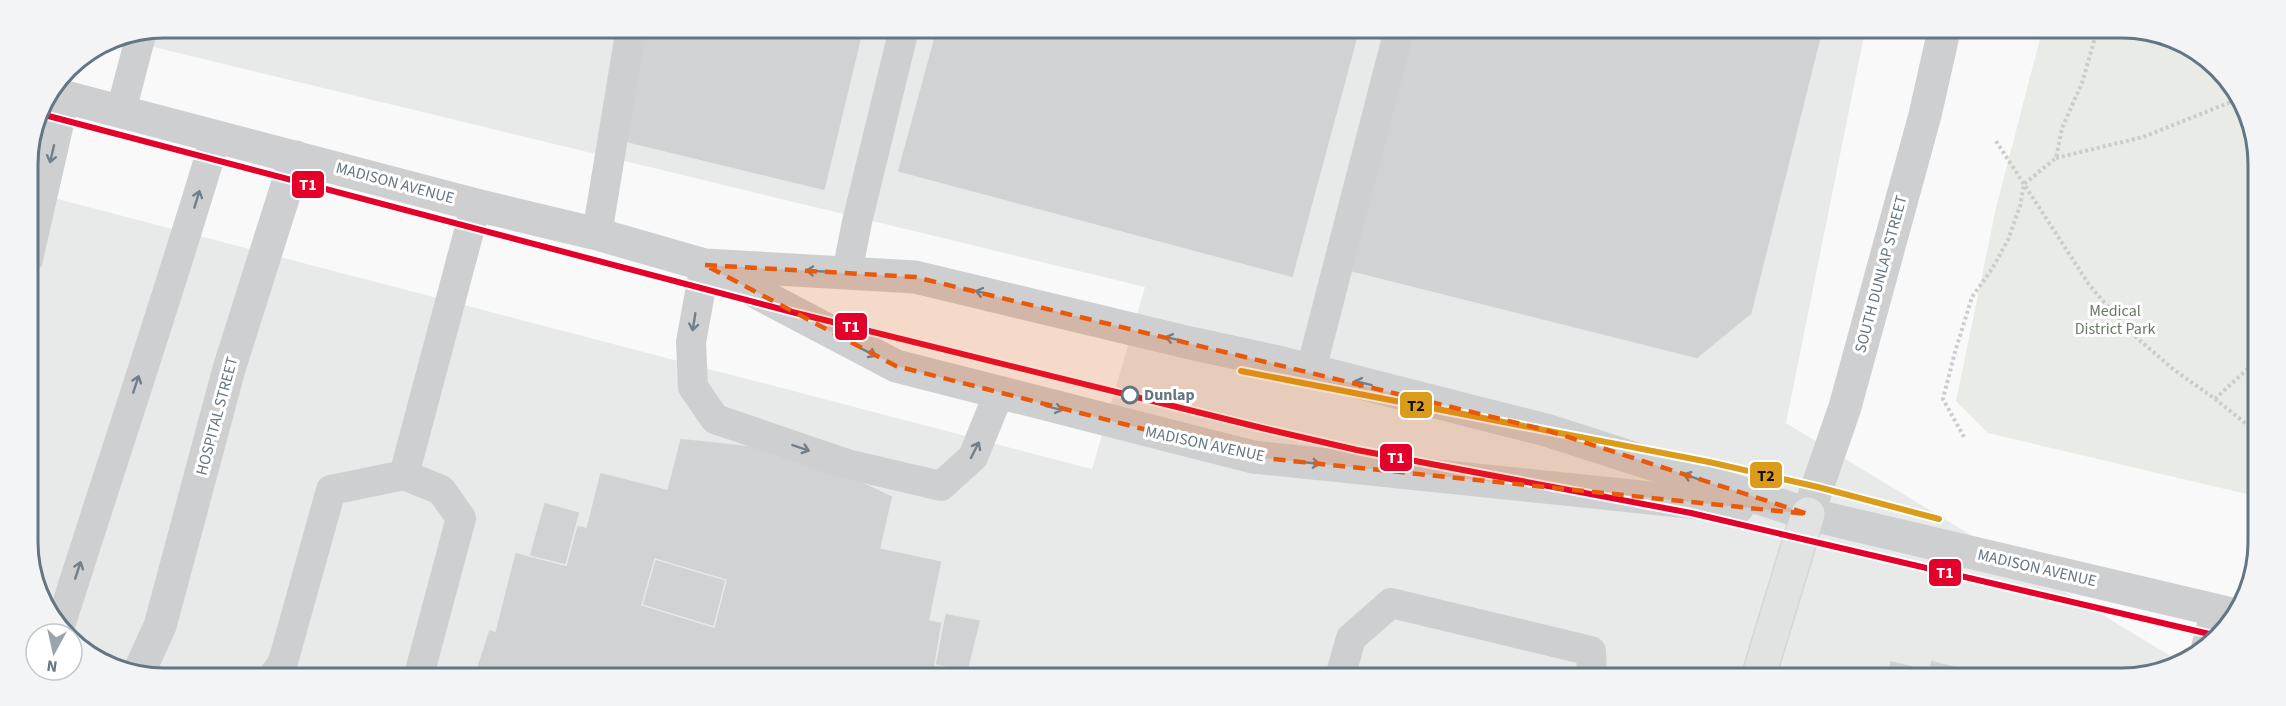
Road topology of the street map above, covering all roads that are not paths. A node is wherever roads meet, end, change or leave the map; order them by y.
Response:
1 (629, 38) edge
2 (901, 38) edge
3 (1397, 38) edge
4 (1942, 38) edge
5 (140, 40) edge
6 (58, 95) edge
7 (121, 111) junction
8 (216, 136) junction
9 (296, 157) junction
10 (38, 204) edge
11 (477, 205) junction
12 (597, 234) junction
13 (705, 265) junction
14 (847, 273) junction
15 (1311, 370) junction
16 (999, 393) junction
17 (404, 475) junction
18 (1808, 514) junction
19 (2224, 612) edge
20 (63, 617) edge
21 (142, 666) edge
22 (279, 668) edge
23 (421, 668) edge
24 (1343, 668) edge
25 (1592, 668) edge
26 (1761, 668) edge

1 - 12 lane
2 - 14 lane
3 - 15 lane
4 - 18 street, SOUTH DUNLAP STREET
5 - 7 lane
6 - 7 street, MADISON AVENUE
6 -> 10 lane
7 - 8 street, MADISON AVENUE
8 - 9 street, MADISON AVENUE
20 -> 8 lane
9 - 11 street, MADISON AVENUE
9 - 21 street, HOSPITAL STREET
11 - 12 street, MADISON AVENUE
11 - 17 lane
12 - 13 street, MADISON AVENUE
14 -> 13 street, MADISON AVENUE
13 -> 16 street, MADISON AVENUE
13 -> 16 lane
15 -> 14 street, MADISON AVENUE
18 -> 15 street, MADISON AVENUE
16 -> 18 street, MADISON AVENUE
17 - 22 lane
17 - 23 lane
18 - 19 street, MADISON AVENUE
18 - 26 main road
24 - 25 lane

